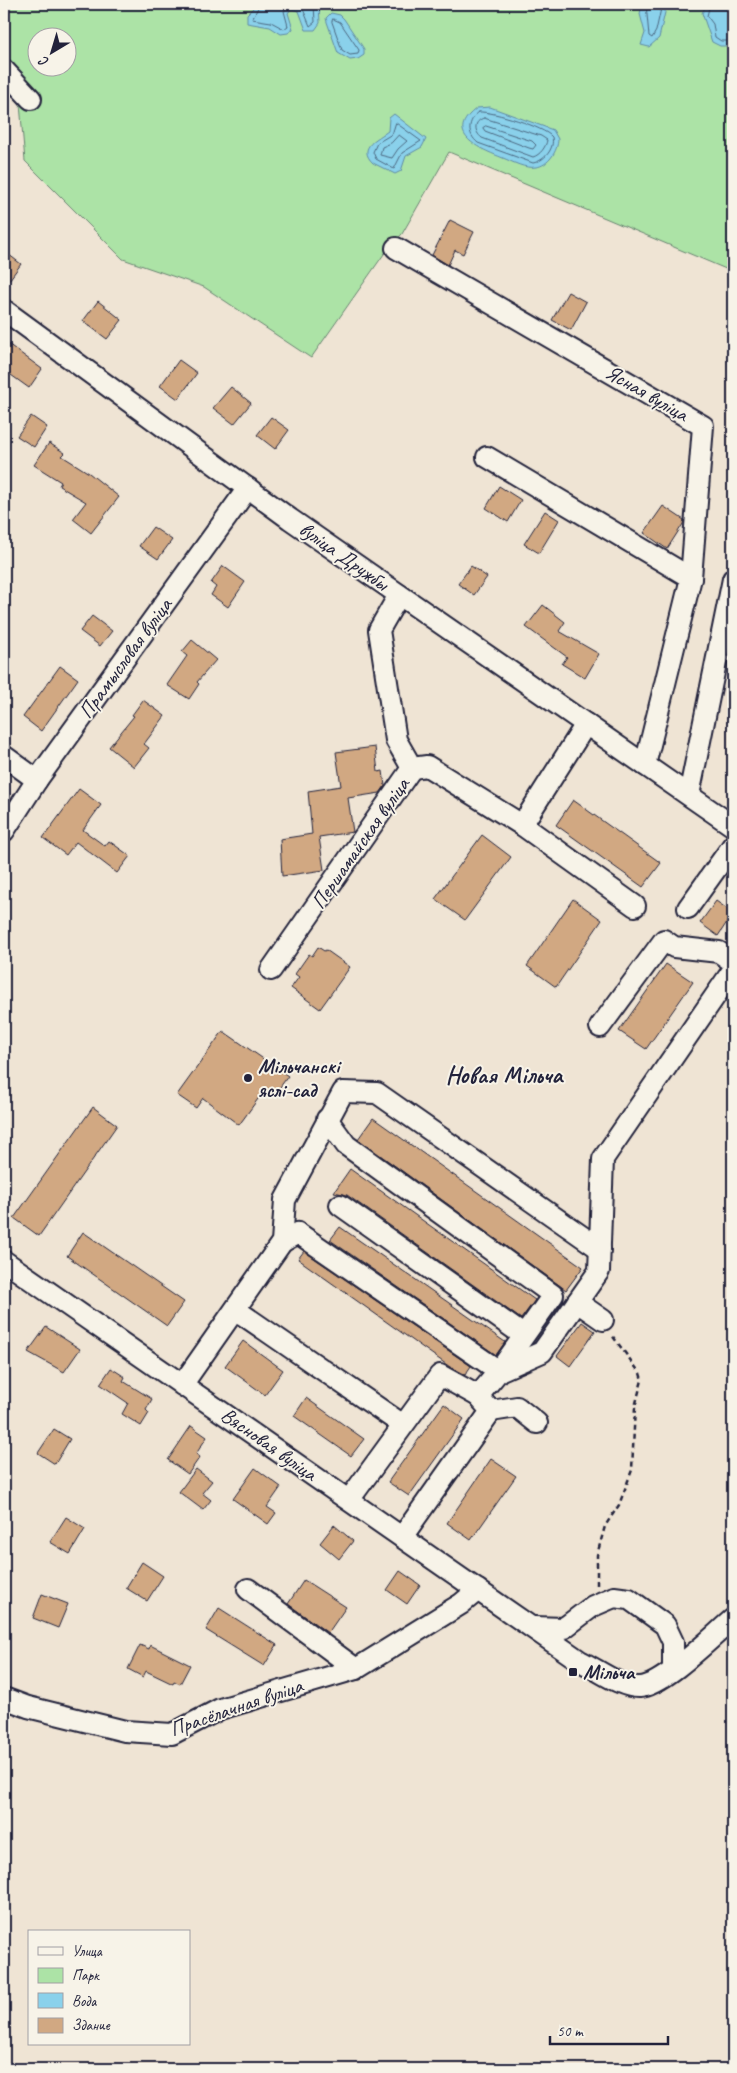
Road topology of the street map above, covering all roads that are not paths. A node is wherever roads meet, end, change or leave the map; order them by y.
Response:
1 (4, 70) edge
2 (31, 99) dead end
3 (396, 248) dead end
4 (4, 310) edge
5 (487, 457) dead end
6 (248, 488) junction
7 (691, 578) junction
8 (733, 579) edge
9 (399, 595) junction
10 (586, 724) junction
11 (4, 756) edge
12 (645, 765) junction
13 (412, 768) junction
14 (37, 780) junction
15 (689, 795) junction
16 (522, 825) junction
17 (733, 826) edge
18 (4, 831) edge
19 (733, 846) edge
20 (635, 906) dead end
21 (688, 908) dead end
22 (733, 962) edge
23 (271, 970) dead end
24 (733, 970) edge
25 (600, 1027) dead end
26 (327, 1119) junction
27 (340, 1205) dead end
28 (282, 1242) junction
29 (600, 1249) junction
30 (4, 1262) edge
31 (577, 1302) junction
32 (236, 1310) junction
33 (603, 1320) road end
34 (523, 1335) junction
35 (499, 1371) junction
36 (182, 1385) junction
37 (485, 1404) junction
38 (538, 1423) dead end
39 (403, 1425) junction
40 (349, 1500) junction
41 (402, 1537) junction
42 (248, 1589) dead end
43 (478, 1590) junction
44 (733, 1619) edge
45 (534, 1627) junction
46 (356, 1669) junction
47 (673, 1670) junction
48 (4, 1698) edge

1 - 2 street
3 - 7 street, Ясная вуліца
4 - 6 street, вуліца Дружбы
5 - 7 street
6 - 9 street, вуліца Дружбы
6 - 14 street, Прамысловая вуліца
7 - 12 street, Ясная вуліца
8 - 15 street
9 - 10 street, вуліца Дружбы
9 - 13 street, Першамайская вуліца
10 - 12 street, вуліца Дружбы
10 - 16 street
11 - 14 street
12 - 15 street, вуліца Дружбы
13 - 16 street
13 - 23 street, Першамайская вуліца
14 - 18 street, Прамысловая вуліца
15 - 17 street, вуліца Дружбы
16 - 20 street
19 - 21 street
22 - 25 street
24 - 29 street
26 - 28 street
26 - 29 street
26 - 34 street
27 - 34 street
28 - 32 street
28 - 35 street
29 - 31 street
30 - 36 street, Вясновая вуліца
31 - 33 street
31 - 35 street
32 - 36 street
32 - 39 street
34 - 35 street
35 - 37 street
36 - 40 street, Вясновая вуліца
37 - 38 street
37 - 39 street
37 - 41 street
39 - 40 street
40 - 41 street, Вясновая вуліца
41 - 43 street, Вясновая вуліца
42 - 46 street
43 - 45 street, Вясновая вуліца
43 - 46 street, Прасёлачная вуліца
44 - 47 street
45 - 47 street, Вясновая вуліца
45 - 47 street
46 - 48 street, Прасёлачная вуліца

